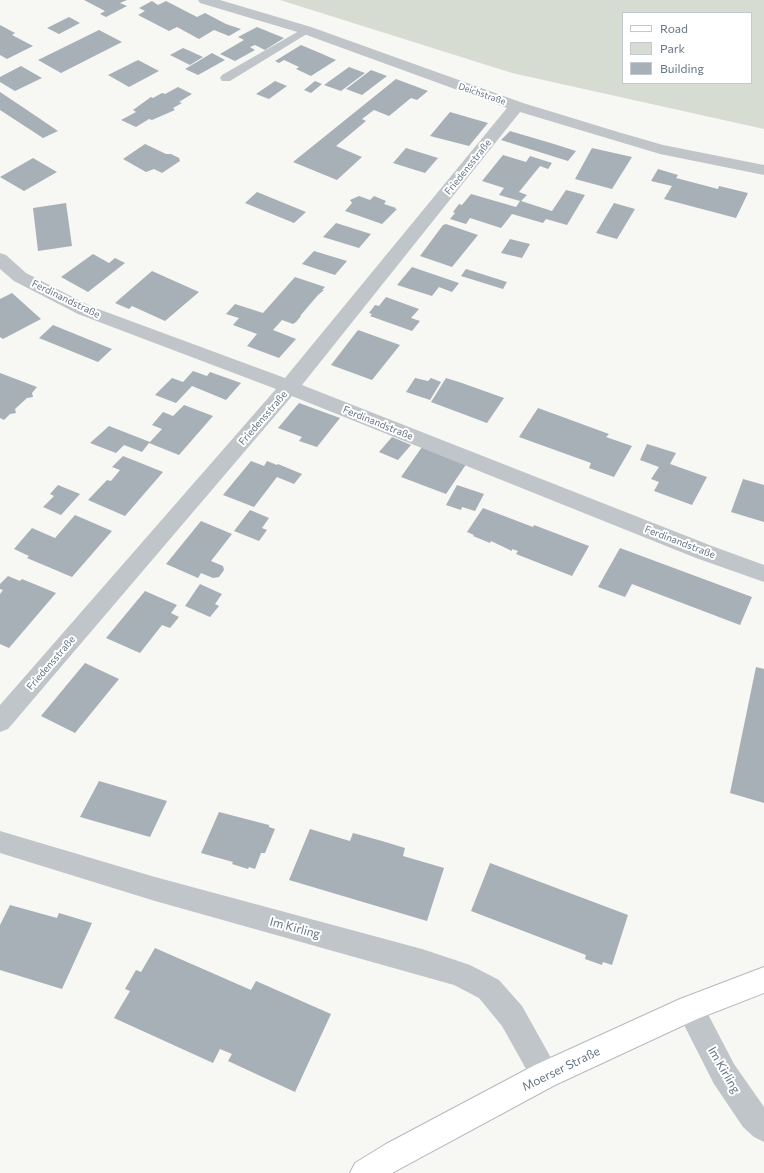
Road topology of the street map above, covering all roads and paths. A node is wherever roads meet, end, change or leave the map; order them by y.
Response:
1 (205, 0) edge
2 (306, 30) junction
3 (226, 78) dead end
4 (517, 106) junction
5 (764, 170) edge
6 (0, 259) edge
7 (289, 387) junction
8 (764, 574) edge
9 (0, 722) edge
10 (0, 842) edge
11 (764, 980) edge
12 (690, 1008) junction
13 (545, 1075) junction
14 (764, 1127) edge
15 (365, 1173) edge

1 - 2 street, Deichstraße
2 - 3 lane
2 - 4 street, Deichstraße
4 - 5 street, Deichstraße
4 - 7 street, Friedensstraße
6 - 7 street, Ferdinandstraße
7 - 8 street, Ferdinandstraße
7 - 9 street, Friedensstraße
10 - 13 street, Im Kirling
11 - 12 main road, Moerser Straße
12 - 13 main road, Moerser Straße
12 - 14 street, Im Kirling
13 - 15 main road, Moerser Straße

